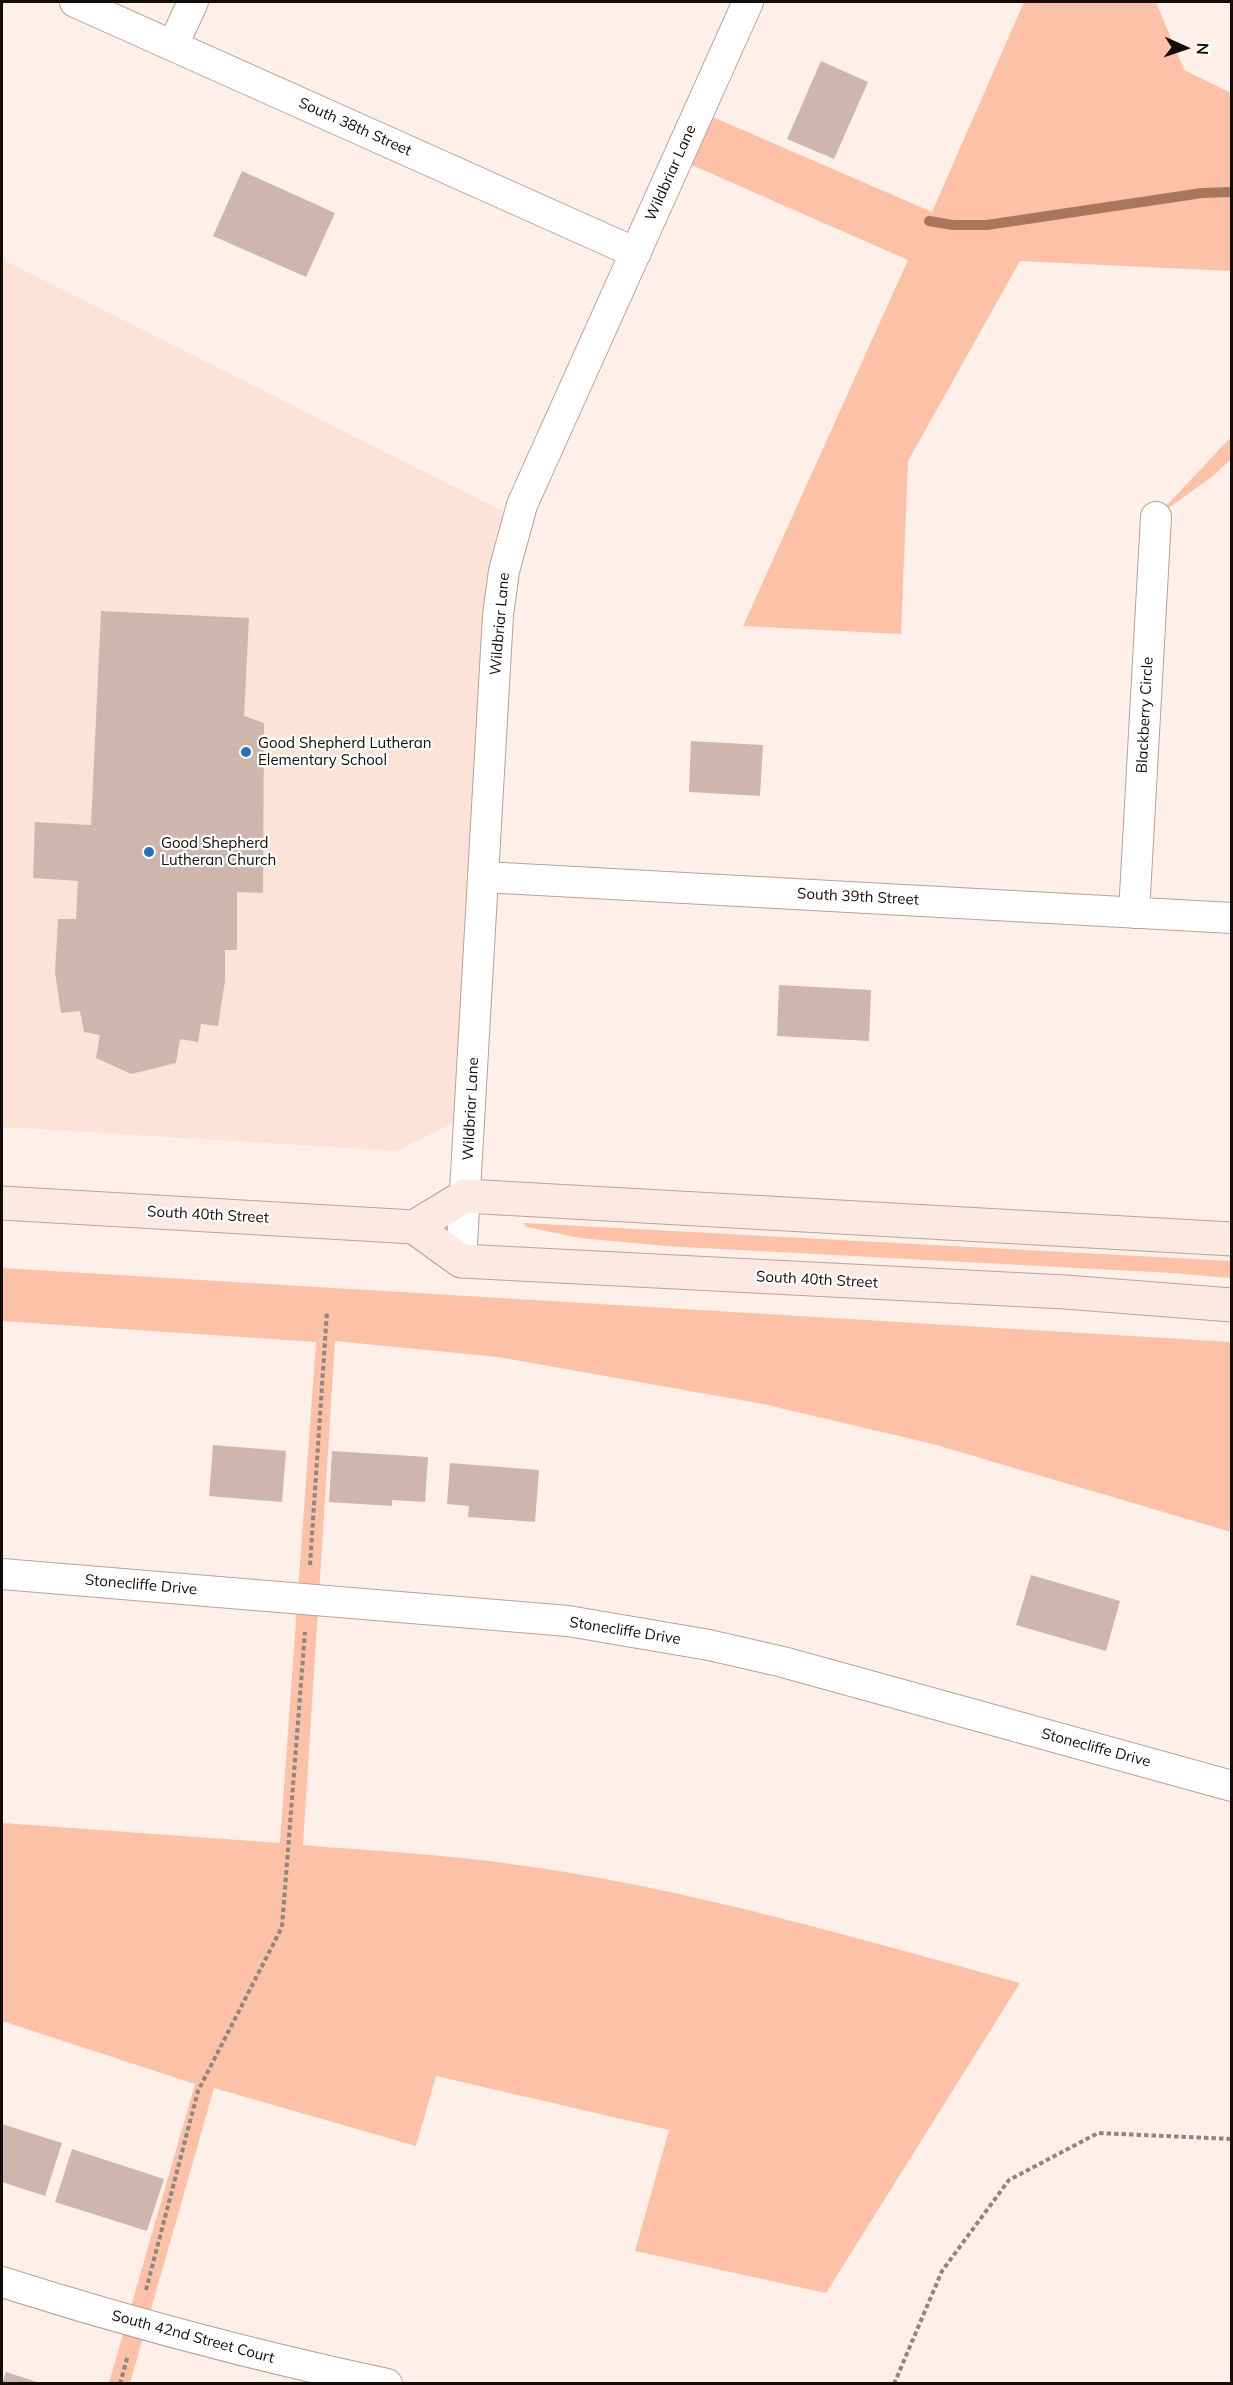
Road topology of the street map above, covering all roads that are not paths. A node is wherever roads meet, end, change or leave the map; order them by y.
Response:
1 (75, 2) edge
2 (193, 2) edge
3 (747, 2) edge
4 (173, 45) junction
5 (636, 253) junction
6 (1156, 517) dead end
7 (484, 877) junction
8 (1134, 913) junction
9 (1232, 918) edge
10 (465, 1196) junction
11 (2, 1203) edge
12 (414, 1227) junction
13 (1232, 1239) edge
14 (461, 1261) junction
15 (1232, 1305) edge
16 (2, 1574) edge
17 (1232, 1785) edge
18 (2, 2282) edge
19 (387, 2384) edge

1 - 4 street, South 38th Street
2 - 4 street
3 - 5 street, Wildbriar Lane
4 - 5 street, South 38th Street
5 - 7 street, Wildbriar Lane
6 - 8 street, Blackberry Circle
7 - 8 street, South 39th Street
7 - 10 street, Wildbriar Lane
8 - 9 street, South 39th Street
10 - 12 main road
10 - 13 main road
10 - 14 street, Wildbriar Lane
11 - 12 main road, South 40th Street
12 - 14 main road
14 - 15 main road, South 40th Street
16 - 17 street, Stonecliffe Drive
18 - 19 street, South 42nd Street Court

